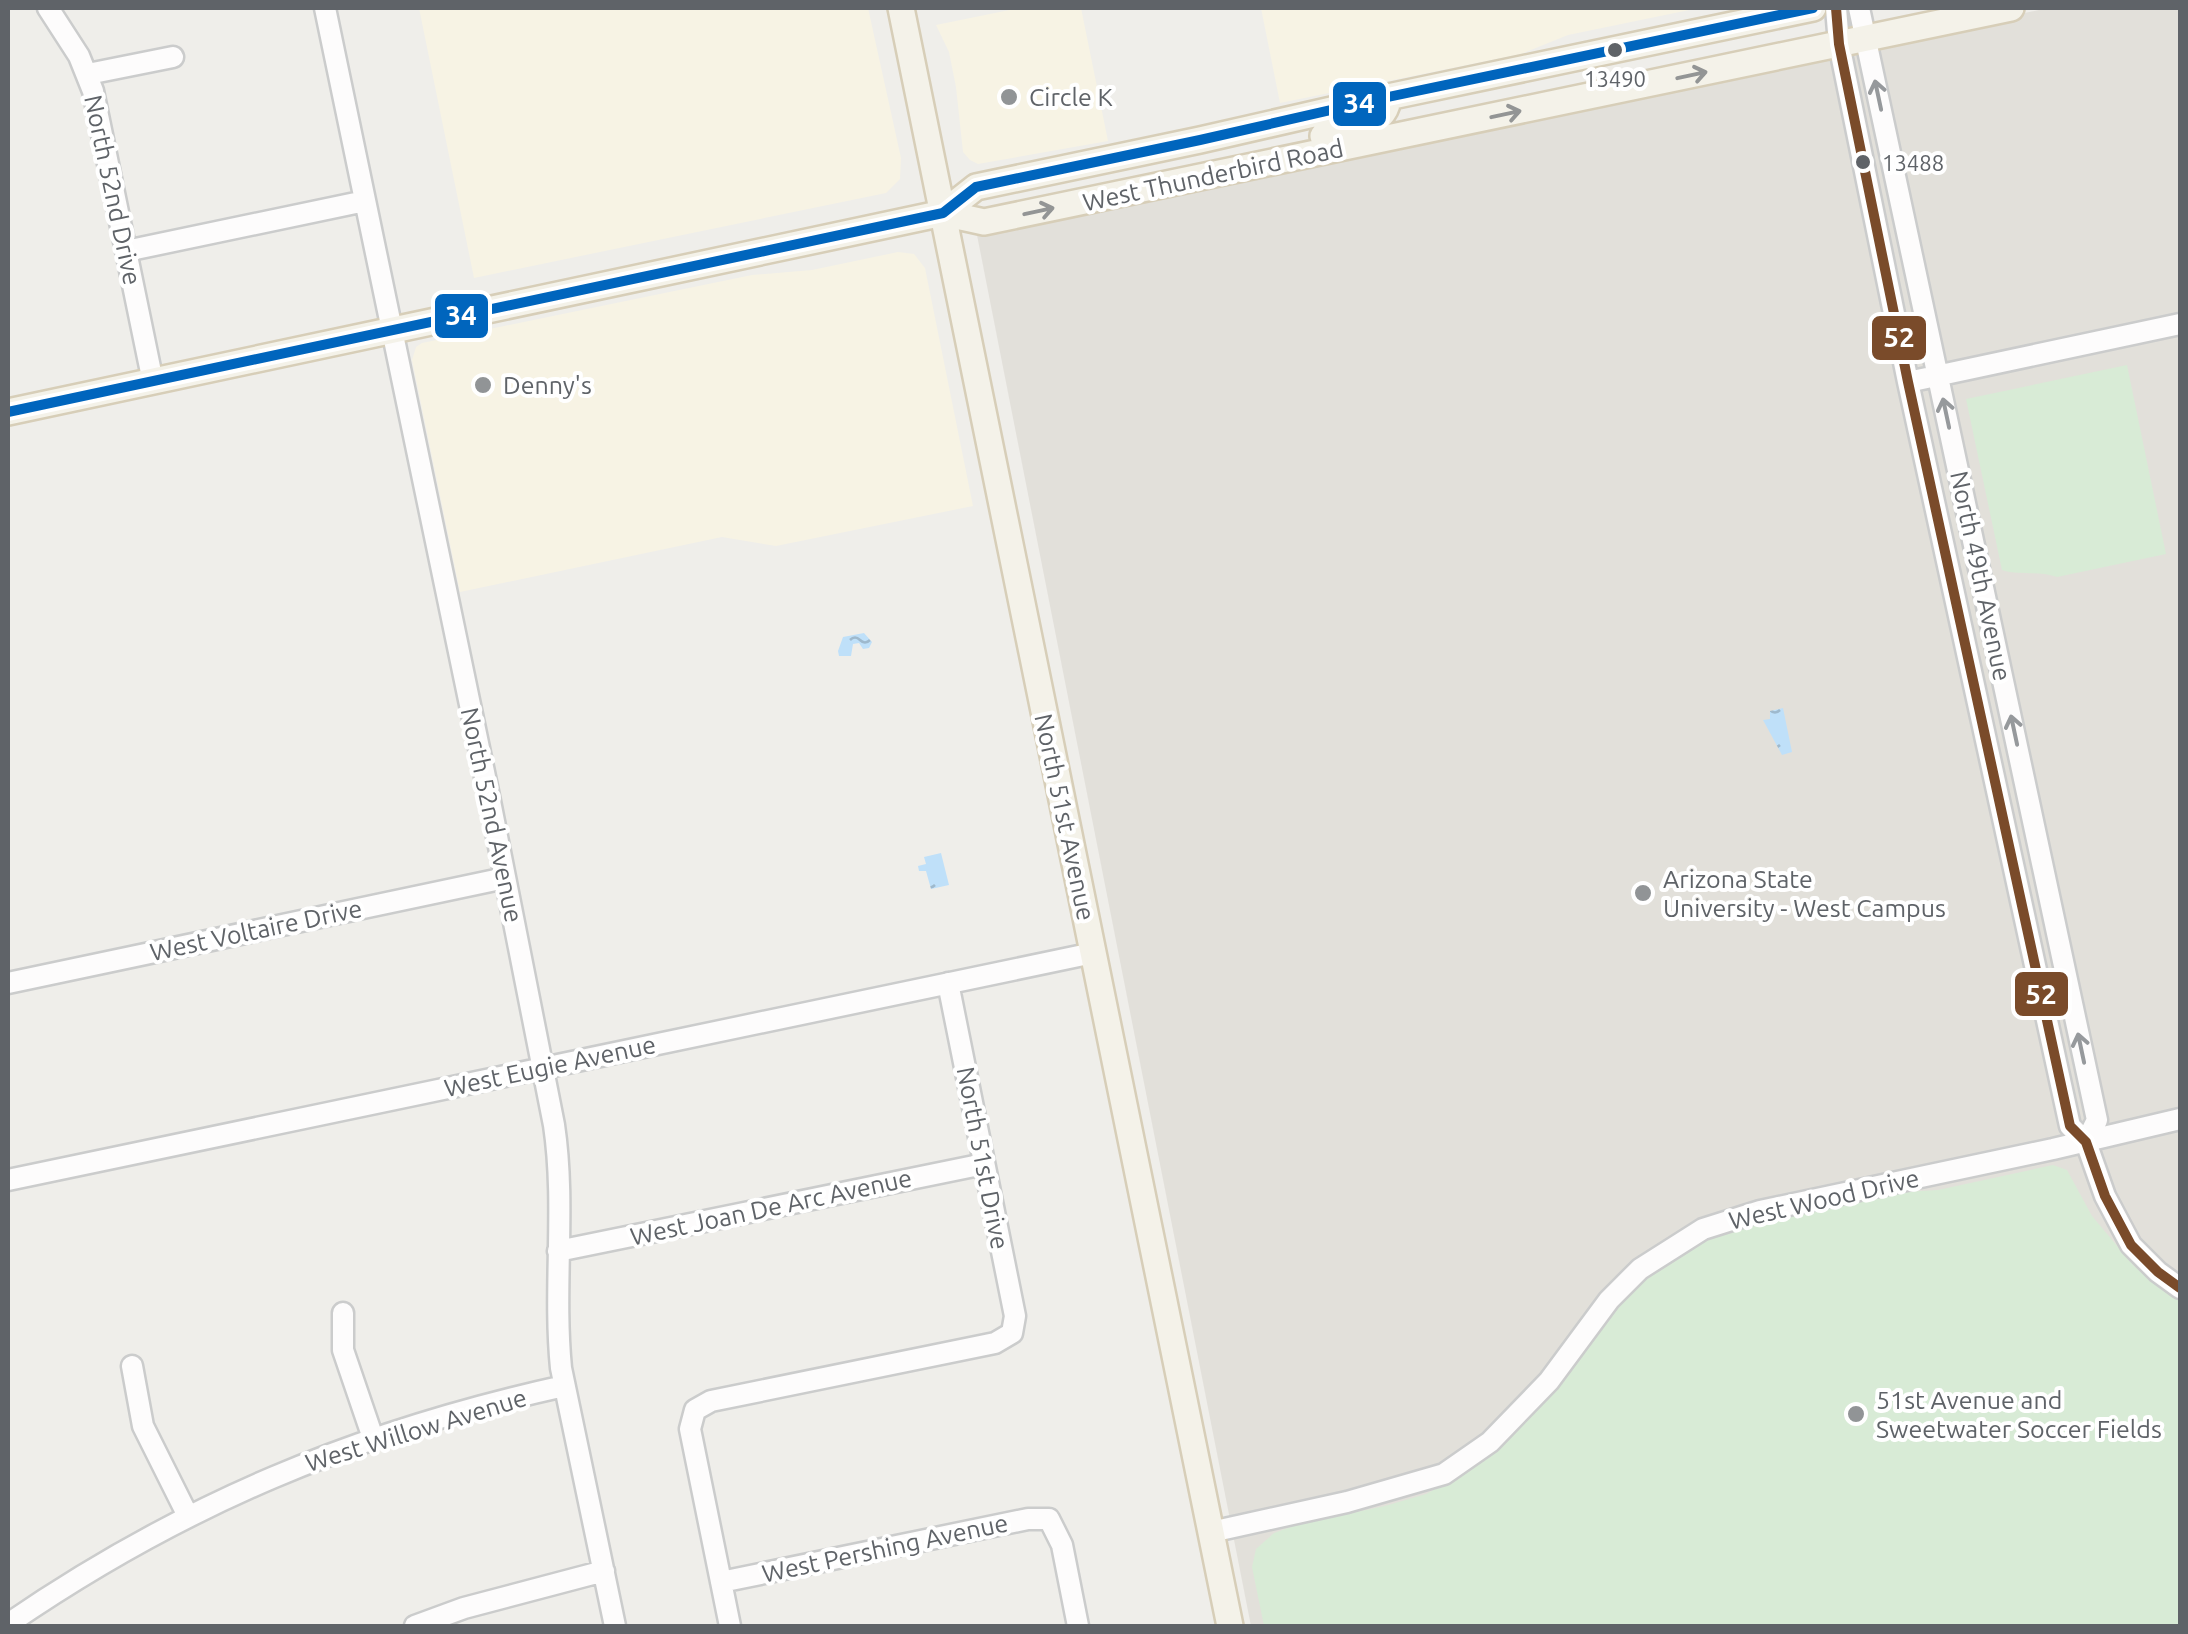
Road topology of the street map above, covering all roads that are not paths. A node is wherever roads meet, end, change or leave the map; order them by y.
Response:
1 (48, 8) edge
2 (325, 8) edge
3 (901, 8) edge
4 (1813, 8) edge
5 (1836, 8) edge
6 (1860, 8) edge
7 (2011, 8) edge
8 (1866, 38) junction
9 (1839, 44) junction
10 (174, 57) dead end
11 (1548, 63) junction
12 (88, 74) junction
13 (1388, 97) junction
14 (1558, 104) junction
15 (1288, 160) junction
16 (365, 201) junction
17 (943, 212) junction
18 (126, 252) junction
19 (2180, 324) edge
20 (392, 331) junction
21 (1938, 376) junction
22 (153, 382) junction
23 (1908, 382) junction
24 (8, 412) edge
25 (505, 878) junction
26 (1093, 952) junction
27 (8, 983) edge
28 (948, 983) junction
29 (543, 1067) junction
30 (2180, 1119) edge
31 (2086, 1142) junction
32 (984, 1164) junction
33 (8, 1180) edge
34 (558, 1251) junction
35 (2180, 1288) edge
36 (344, 1313) dead end
37 (132, 1366) dead end
38 (564, 1386) junction
39 (372, 1438) junction
40 (188, 1516) junction
41 (1211, 1532) junction
42 (604, 1571) junction
43 (720, 1582) junction
44 (8, 1624) edge
45 (415, 1626) edge
46 (615, 1626) edge
47 (730, 1626) edge
48 (1078, 1626) edge
49 (1230, 1626) edge

1 - 12 street, North 52nd Drive
2 - 16 street, North 52nd Avenue
3 - 17 main road, North 51st Avenue
4 - 11 main road, West Thunderbird Road
5 - 9 street, North 49th Avenue
6 - 8 street, North 49th Avenue
7 - 8 main road, West Thunderbird Road
8 - 9 main road, West Thunderbird Road
21 -> 8 street, North 49th Avenue
14 -> 9 main road, West Thunderbird Road
9 - 23 street, North 49th Avenue
10 - 12 street
11 - 13 main road, West Thunderbird Road
11 - 14 main road
12 - 18 street, North 52nd Drive
13 - 15 main road
13 - 17 main road, West Thunderbird Road
15 -> 14 main road, West Thunderbird Road
17 -> 15 main road, West Thunderbird Road
16 - 18 street
16 - 20 street, North 52nd Avenue
17 - 20 main road, West Thunderbird Road
17 - 26 main road, North 51st Avenue
18 - 22 street, North 52nd Drive
19 - 21 street
20 - 22 main road, West Thunderbird Road
20 - 25 street, North 52nd Avenue
21 - 23 street
31 -> 21 street, North 49th Avenue
22 - 24 main road, West Thunderbird Road
23 - 31 street, North 49th Avenue
25 - 27 street, West Voltaire Drive
25 - 29 street, North 52nd Avenue
26 - 28 street, West Eugie Avenue
26 - 41 main road, North 51st Avenue
28 - 29 street, West Eugie Avenue
28 - 32 street, North 51st Drive
29 - 33 street, West Eugie Avenue
29 - 34 street, North 52nd Avenue
30 - 31 street, West Wood Drive
31 - 35 street, North 49th Avenue
31 - 41 street, West Wood Drive
32 - 34 street, West Joan De Arc Avenue
32 - 43 street, North 51st Drive
34 - 38 street, North 52nd Avenue
36 - 39 street
37 - 40 street
38 - 39 street, West Willow Avenue
38 - 42 street, North 52nd Avenue
39 - 40 street, West Willow Avenue
40 - 44 street, West Willow Avenue
41 - 49 main road, North 51st Avenue
42 - 45 street
42 - 46 street, North 52nd Avenue
43 - 47 street
43 - 48 street, West Pershing Avenue

